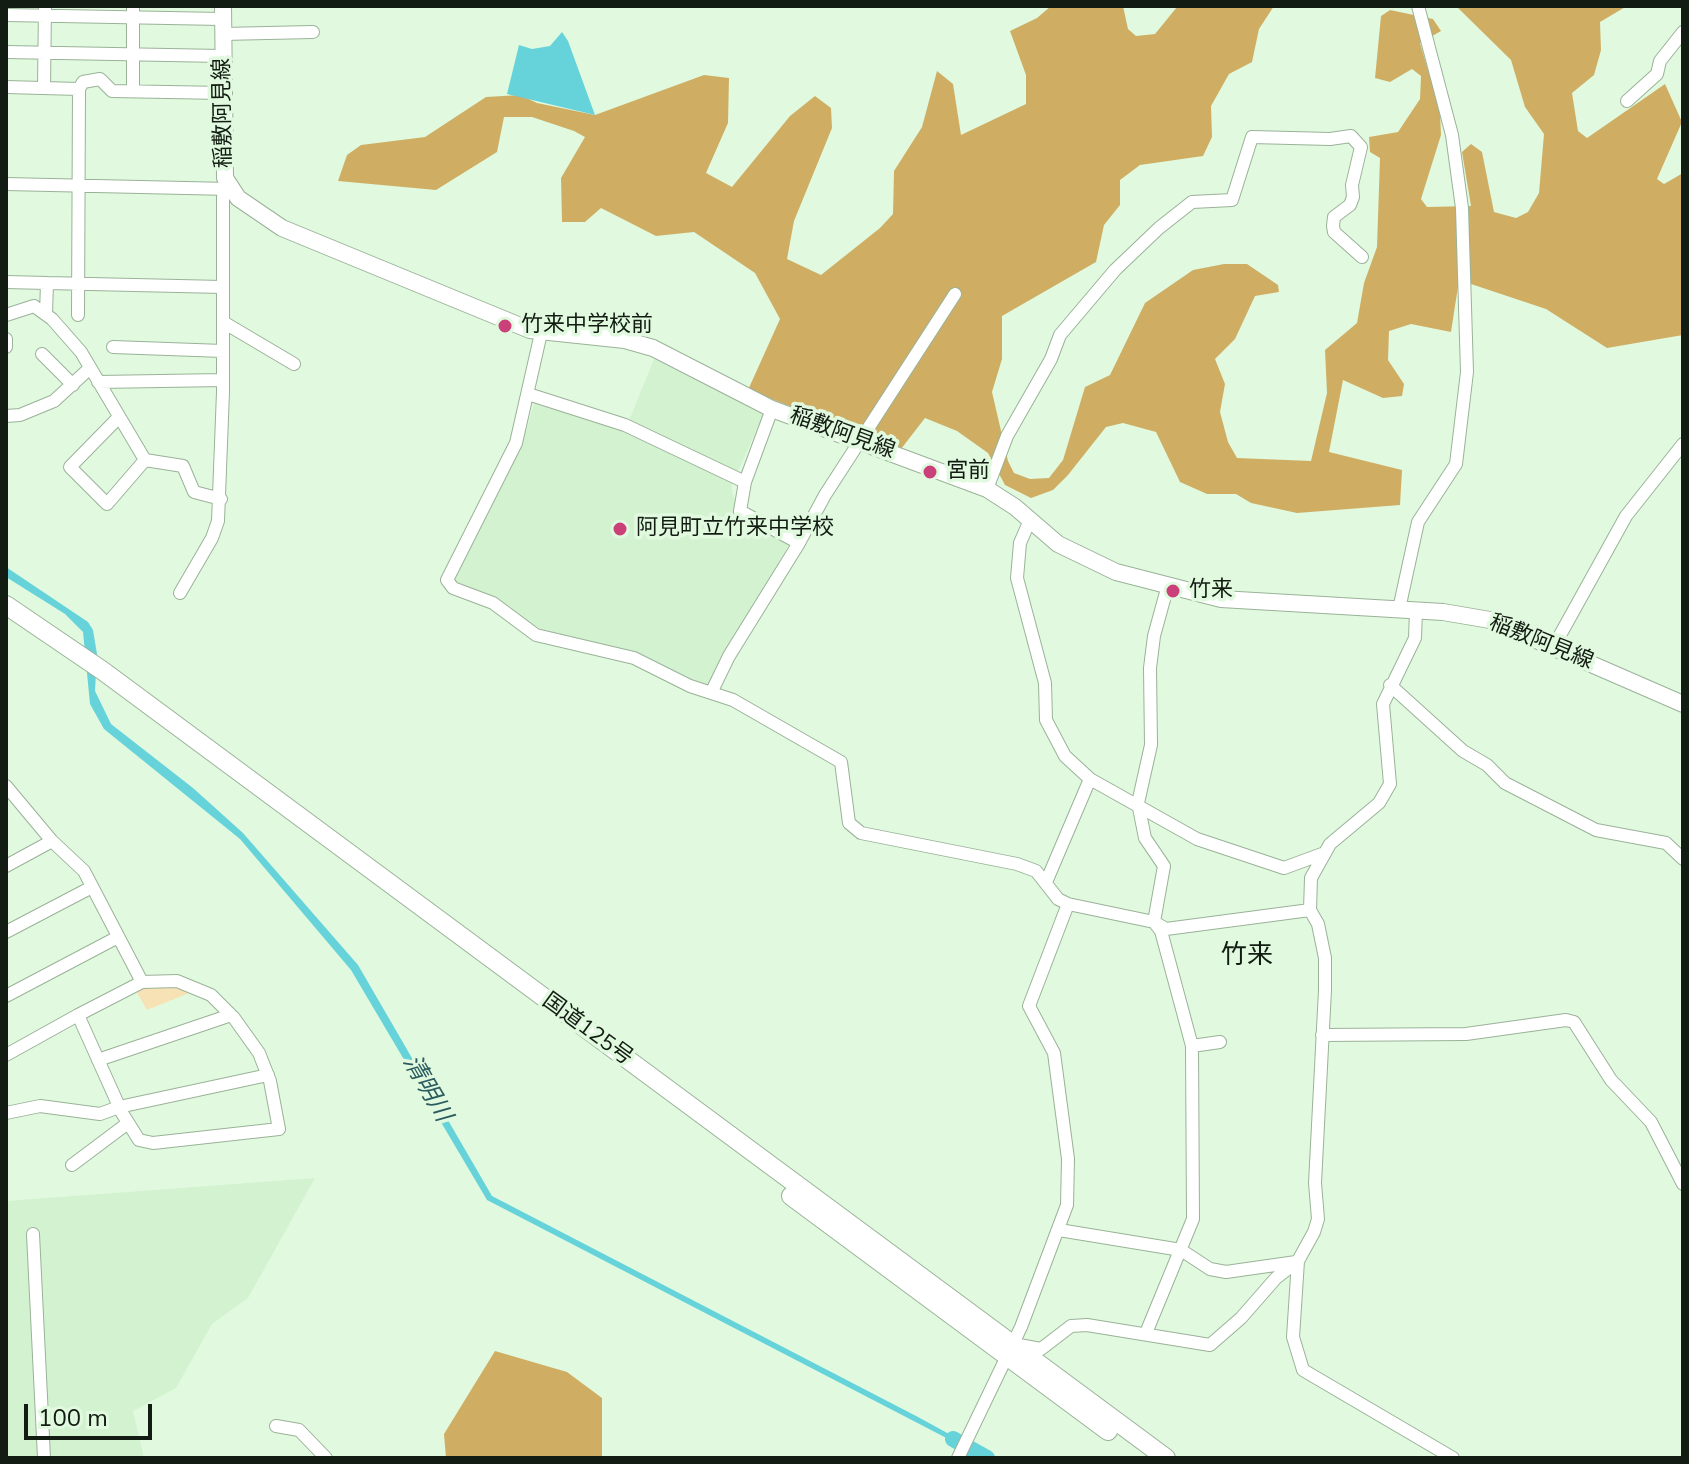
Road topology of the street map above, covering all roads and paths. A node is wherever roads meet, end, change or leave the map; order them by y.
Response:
1 (1418, 6) edge
2 (45, 11) edge
3 (133, 12) edge
4 (6, 15) edge
5 (222, 20) edge
6 (313, 32) dead end
7 (1683, 32) edge
8 (6, 52) edge
9 (45, 53) junction
10 (133, 54) junction
11 (222, 56) junction
12 (6, 87) edge
13 (44, 88) junction
14 (79, 89) junction
15 (133, 91) junction
16 (223, 93) junction
17 (1627, 101) dead end
18 (6, 184) edge
19 (78, 186) junction
20 (230, 189) junction
21 (1362, 257) dead end
22 (6, 282) edge
23 (47, 283) junction
24 (77, 284) junction
25 (222, 287) junction
26 (955, 294) dead end
27 (46, 314) junction
28 (6, 315) edge
29 (78, 315) dead end
30 (223, 322) junction
31 (541, 333) junction
32 (6, 339) edge
33 (6, 347) edge
34 (113, 347) dead end
35 (223, 351) junction
36 (42, 354) dead end
37 (294, 364) dead end
38 (90, 368) junction
39 (223, 380) junction
40 (98, 382) junction
41 (73, 385) junction
42 (528, 394) junction
43 (772, 409) junction
44 (6, 416) edge
45 (118, 418) junction
46 (861, 442) junction
47 (1683, 444) edge
48 (145, 460) junction
49 (745, 482) junction
50 (987, 489) junction
51 (221, 499) junction
52 (1030, 520) junction
53 (799, 543) junction
54 (1168, 585) junction
55 (180, 593) dead end
56 (6, 605) edge
57 (1407, 610) junction
58 (6, 618) edge
59 (1554, 646) junction
60 (75, 659) junction
61 (1390, 685) junction
62 (712, 691) junction
63 (1683, 704) edge
64 (1090, 779) junction
65 (6, 786) edge
66 (12, 803) edge
67 (1138, 803) junction
68 (52, 841) junction
69 (1323, 853) junction
70 (1683, 859) edge
71 (6, 866) edge
72 (1047, 880) junction
73 (92, 887) junction
74 (1068, 904) junction
75 (1310, 910) junction
76 (1154, 922) junction
77 (6, 932) edge
78 (118, 937) junction
79 (142, 982) junction
80 (6, 996) edge
81 (78, 1015) junction
82 (231, 1015) junction
83 (1322, 1035) junction
84 (1220, 1042) dead end
85 (1192, 1046) junction
86 (6, 1055) edge
87 (98, 1060) junction
88 (268, 1075) junction
89 (119, 1107) junction
90 (6, 1113) edge
91 (128, 1123) junction
92 (72, 1165) dead end
93 (1683, 1184) edge
94 (1059, 1230) junction
95 (33, 1234) dead end
96 (1181, 1250) junction
97 (1298, 1261) junction
98 (1146, 1333) junction
99 (1010, 1351) junction
100 (276, 1426) dead end
101 (958, 1457) edge
102 (44, 1458) edge
103 (326, 1458) edge
104 (1145, 1458) edge
105 (1166, 1458) edge
106 (1453, 1458) edge

1 - 57 street
2 - 3 street
2 - 4 street
2 - 9 street
3 - 5 street
3 - 10 street
5 - 6 street
5 - 11 main road, 稲敷阿見線
7 - 17 street
8 - 9 street
9 - 10 street
9 - 13 street
10 - 11 street
10 - 15 street
11 - 16 main road, 稲敷阿見線
12 - 13 street
13 - 14 street
14 - 15 street
14 - 19 street
15 - 16 street
16 - 20 main road, 稲敷阿見線
18 - 19 street
19 - 20 street
19 - 24 street
20 - 25 street
20 - 31 main road, 稲敷阿見線
21 - 50 street
22 - 23 street
23 - 24 street
23 - 27 street
24 - 25 street
24 - 29 street
25 - 30 street
26 - 46 street
27 - 28 street
27 - 38 street
30 - 35 street
30 - 37 street
31 - 42 street
31 - 43 main road, 稲敷阿見線
32 - 33 street
34 - 35 street
35 - 39 street
36 - 41 street
38 - 40 street
38 - 41 street
39 - 40 street
39 - 51 street
40 - 45 street
41 - 44 street
42 - 49 street
42 - 62 street
43 - 46 main road, 稲敷阿見線
43 - 49 street
45 - 48 street
45 - 48 street
46 - 50 main road, 稲敷阿見線
46 - 53 street
47 - 59 street
48 - 51 street
49 - 53 street
50 - 52 main road, 稲敷阿見線
51 - 55 street
52 - 54 main road, 稲敷阿見線
52 - 64 street
53 - 62 street
54 - 57 main road, 稲敷阿見線
54 - 67 street
56 - 60 highway, 国道125号
57 - 59 main road, 稲敷阿見線
57 - 61 street
58 - 60 highway, 国道125号
59 - 63 main road, 稲敷阿見線
60 - 99 highway, 国道125号
61 - 69 street
61 - 70 street
62 - 72 street
64 - 67 street
64 - 72 street
65 - 66 street
66 - 68 street
67 - 69 street
67 - 76 street
68 - 71 street
68 - 73 street
69 - 75 street
72 - 74 street
73 - 77 street
73 - 78 street
74 - 76 street
74 - 94 street
75 - 76 street
75 - 83 street
76 - 85 street
78 - 79 street
78 - 80 street
79 - 81 street
79 - 82 street
81 - 86 street
81 - 87 street
82 - 87 street
82 - 88 street
83 - 93 street
83 - 97 street
84 - 85 street
85 - 96 street
87 - 89 street
88 - 89 street
88 - 91 street
89 - 90 street
89 - 91 street
91 - 92 street
94 - 96 street
94 - 99 street
95 - 102 street
96 - 97 street
96 - 98 street
97 - 98 street
97 - 106 street
98 - 99 street
99 - 101 street
99 - 104 highway, 国道125号
99 - 105 highway, 国道125号
100 - 103 street

